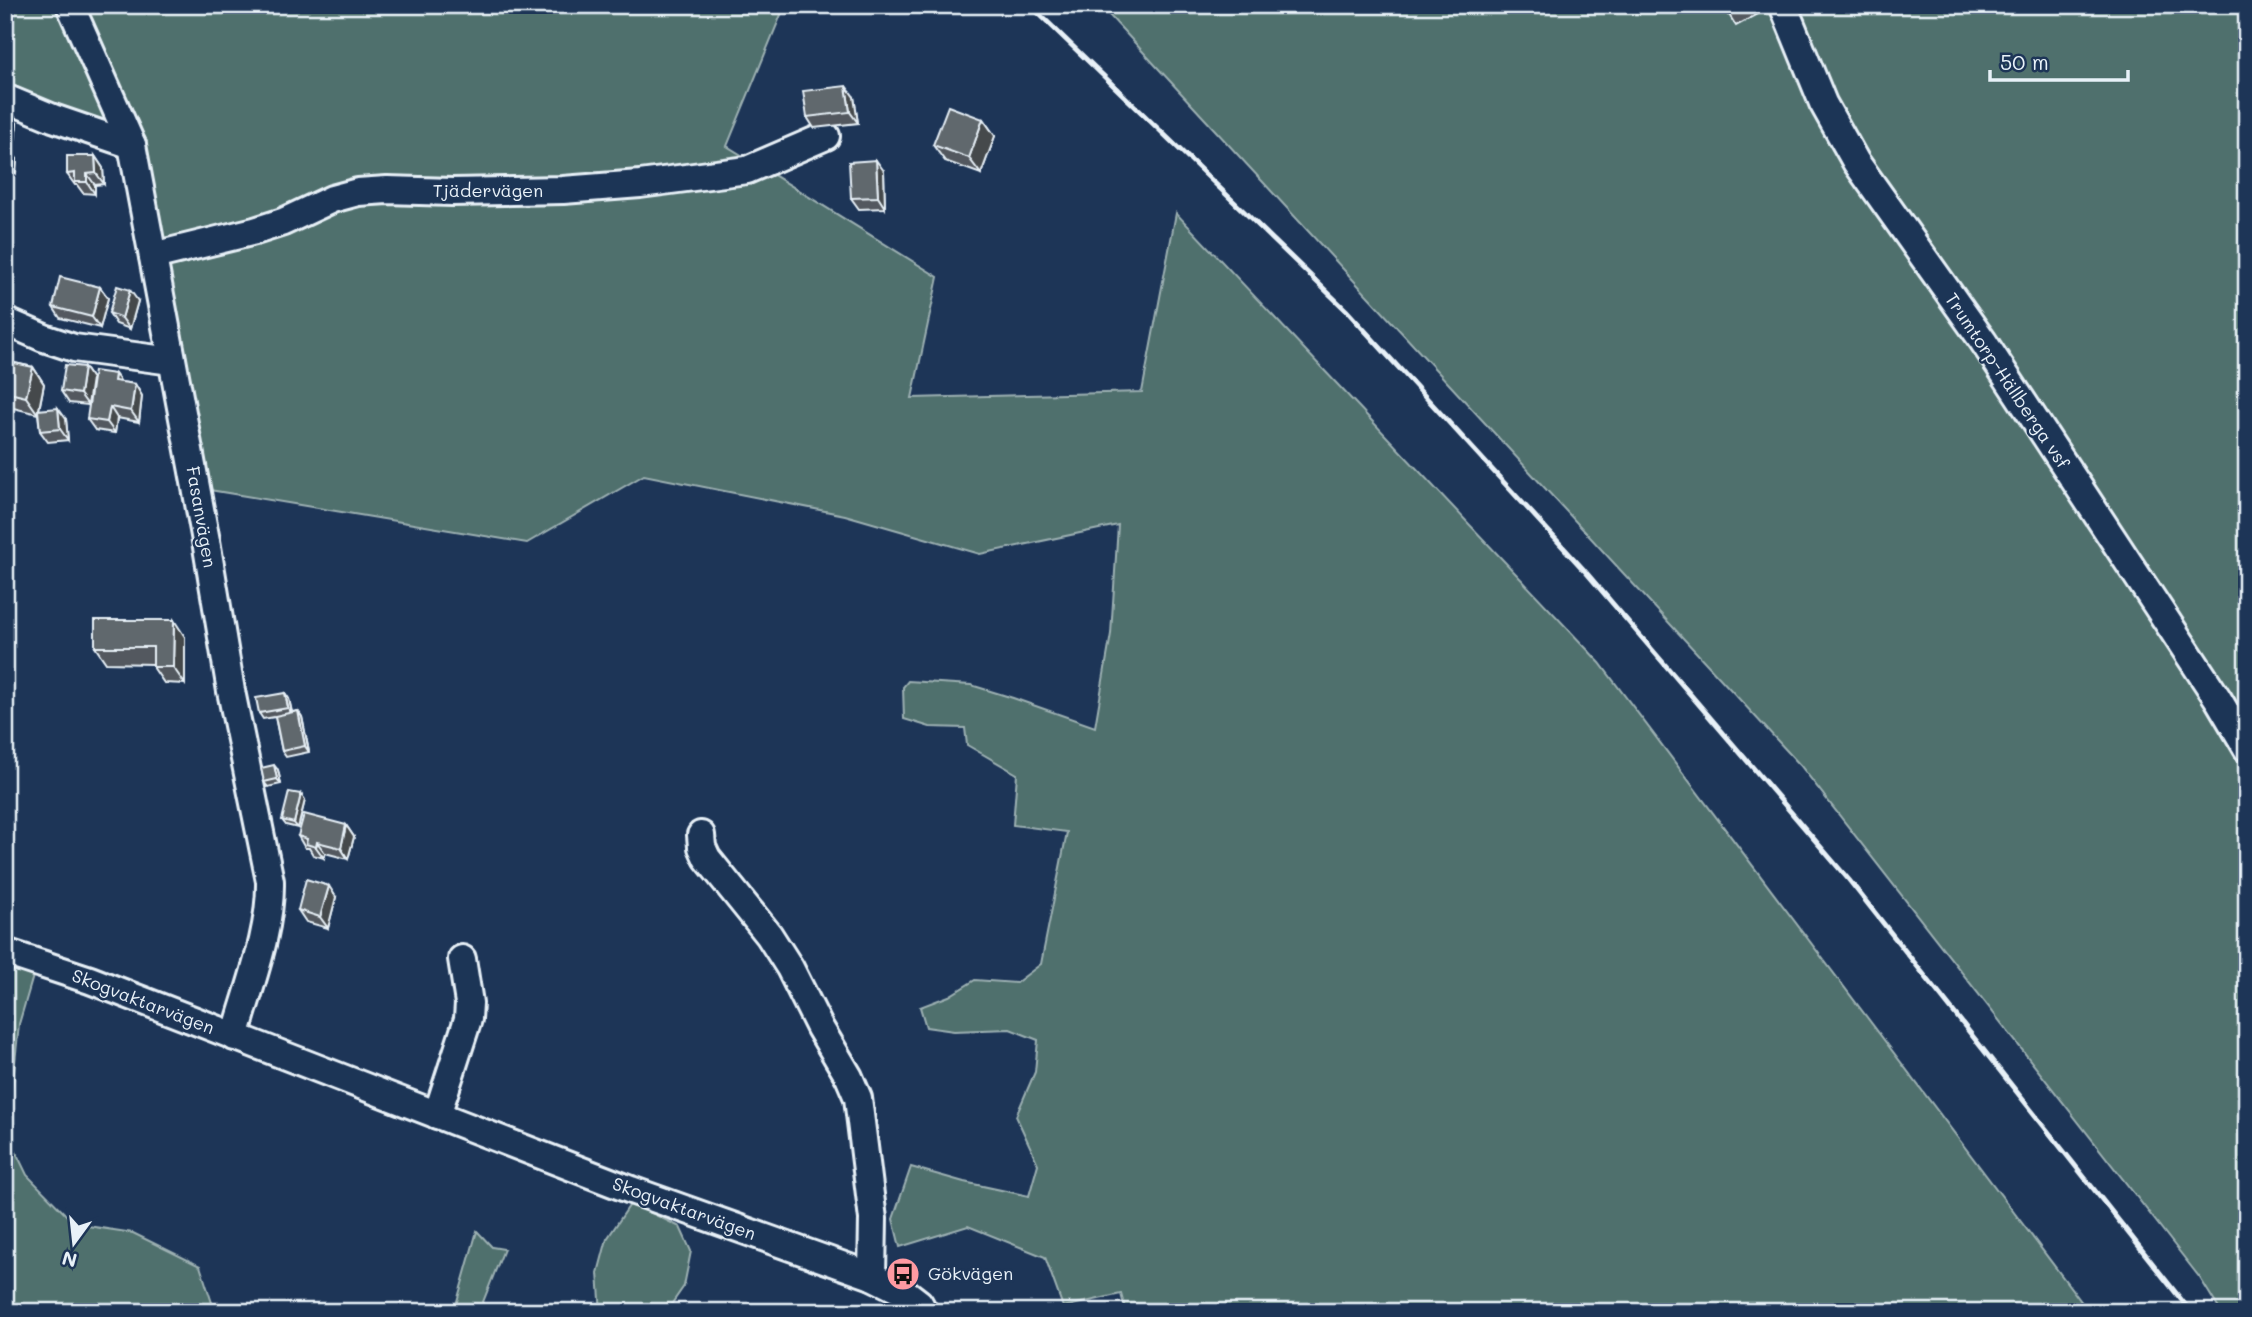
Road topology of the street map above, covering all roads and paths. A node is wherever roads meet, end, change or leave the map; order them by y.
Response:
1 (70, 5) edge
2 (1783, 5) edge
3 (5, 98) edge
4 (826, 136) dead end
5 (132, 145) junction
6 (153, 256) junction
7 (5, 321) edge
8 (172, 361) junction
9 (2247, 748) edge
10 (701, 835) dead end
11 (5, 952) edge
12 (462, 959) dead end
13 (235, 1037) junction
14 (437, 1115) junction
15 (872, 1276) junction
16 (924, 1312) edge

1 - 5 street, Fasanvägen
2 - 9 street, Trumtorp-Hällberga vsf
3 - 5 street
4 - 6 street, Tjädervägen
5 - 6 street, Fasanvägen
6 - 8 street, Fasanvägen
7 - 8 street
8 - 13 street, Fasanvägen
10 - 15 street
11 - 13 street, Skogvaktarvägen
12 - 14 street
13 - 14 street, Skogvaktarvägen
14 - 15 street, Skogvaktarvägen
15 - 16 street, Skogvaktarvägen

